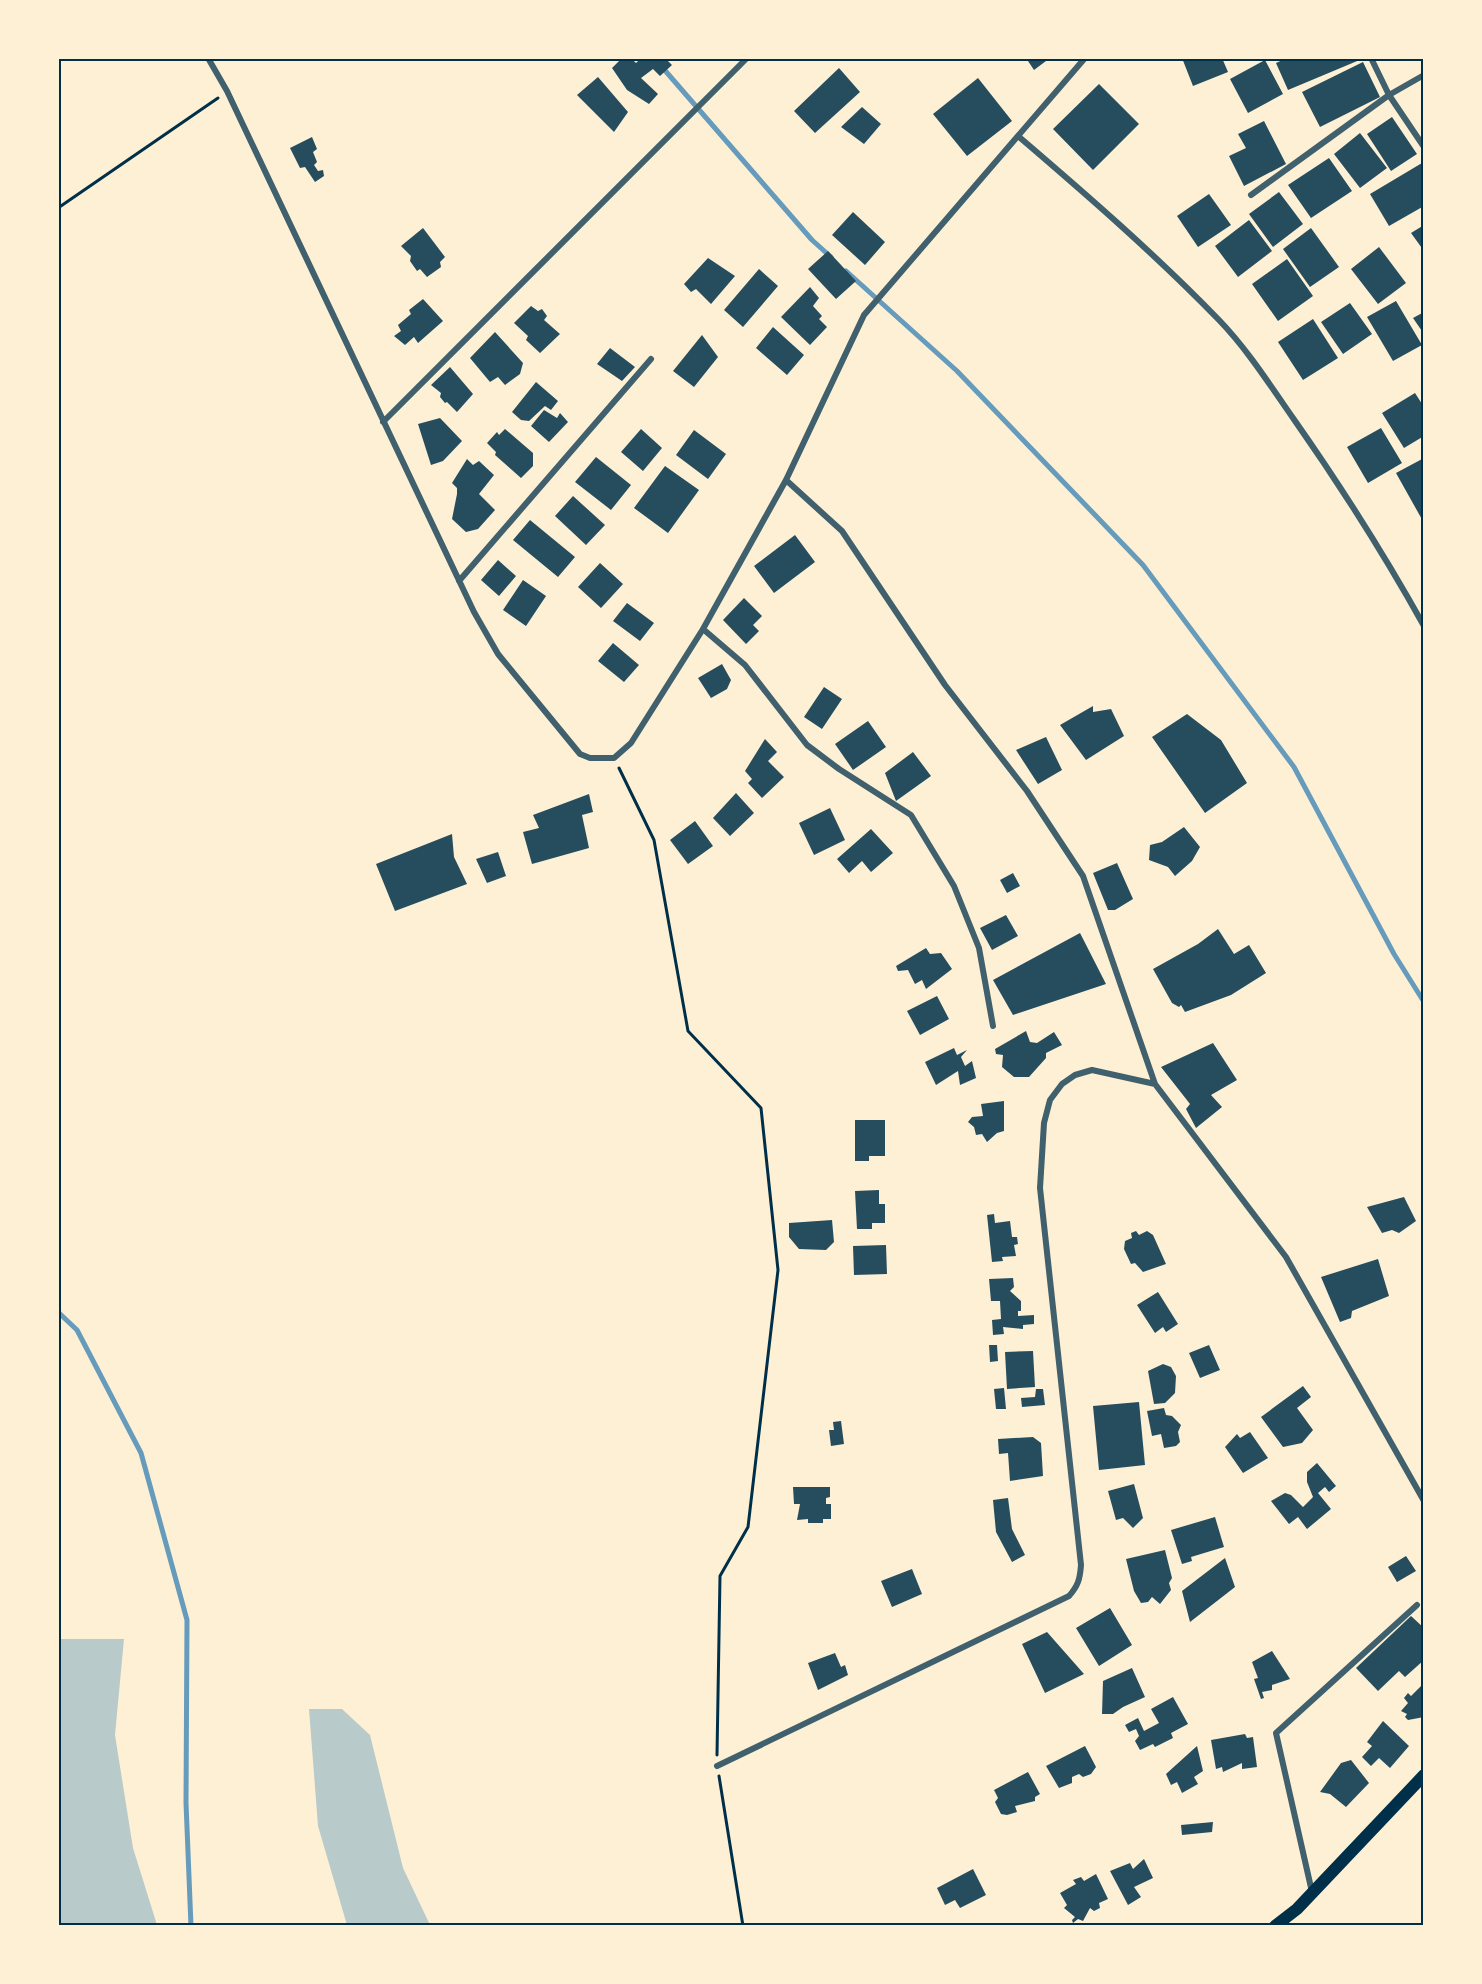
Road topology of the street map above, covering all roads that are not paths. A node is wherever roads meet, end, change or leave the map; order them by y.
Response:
1 (208, 58) edge
2 (747, 58) edge
3 (1085, 58) edge
4 (1371, 58) edge
5 (1424, 75) edge
6 (1389, 95) junction
7 (1018, 136) junction
8 (1424, 147) edge
9 (1251, 195) dead end
10 (651, 359) dead end
11 (383, 422) junction
12 (786, 480) junction
13 (459, 581) junction
14 (1424, 626) edge
15 (703, 629) junction
16 (993, 1026) dead end
17 (1155, 1084) junction
18 (1424, 1501) edge
19 (1417, 1605) dead end
20 (717, 1766) road end
21 (1424, 1775) edge
22 (1312, 1892) junction
23 (1275, 1926) edge

1 - 11 street
2 - 11 street
3 - 7 street
4 - 6 street
5 - 6 street
6 - 8 street
6 - 9 street
7 - 12 street
7 - 14 street
10 - 13 street
11 - 13 street
12 - 15 street
12 - 17 street
13 - 15 street
15 - 16 street
17 - 18 street
17 - 20 street
19 - 22 street
21 - 22 main road
22 - 23 main road

